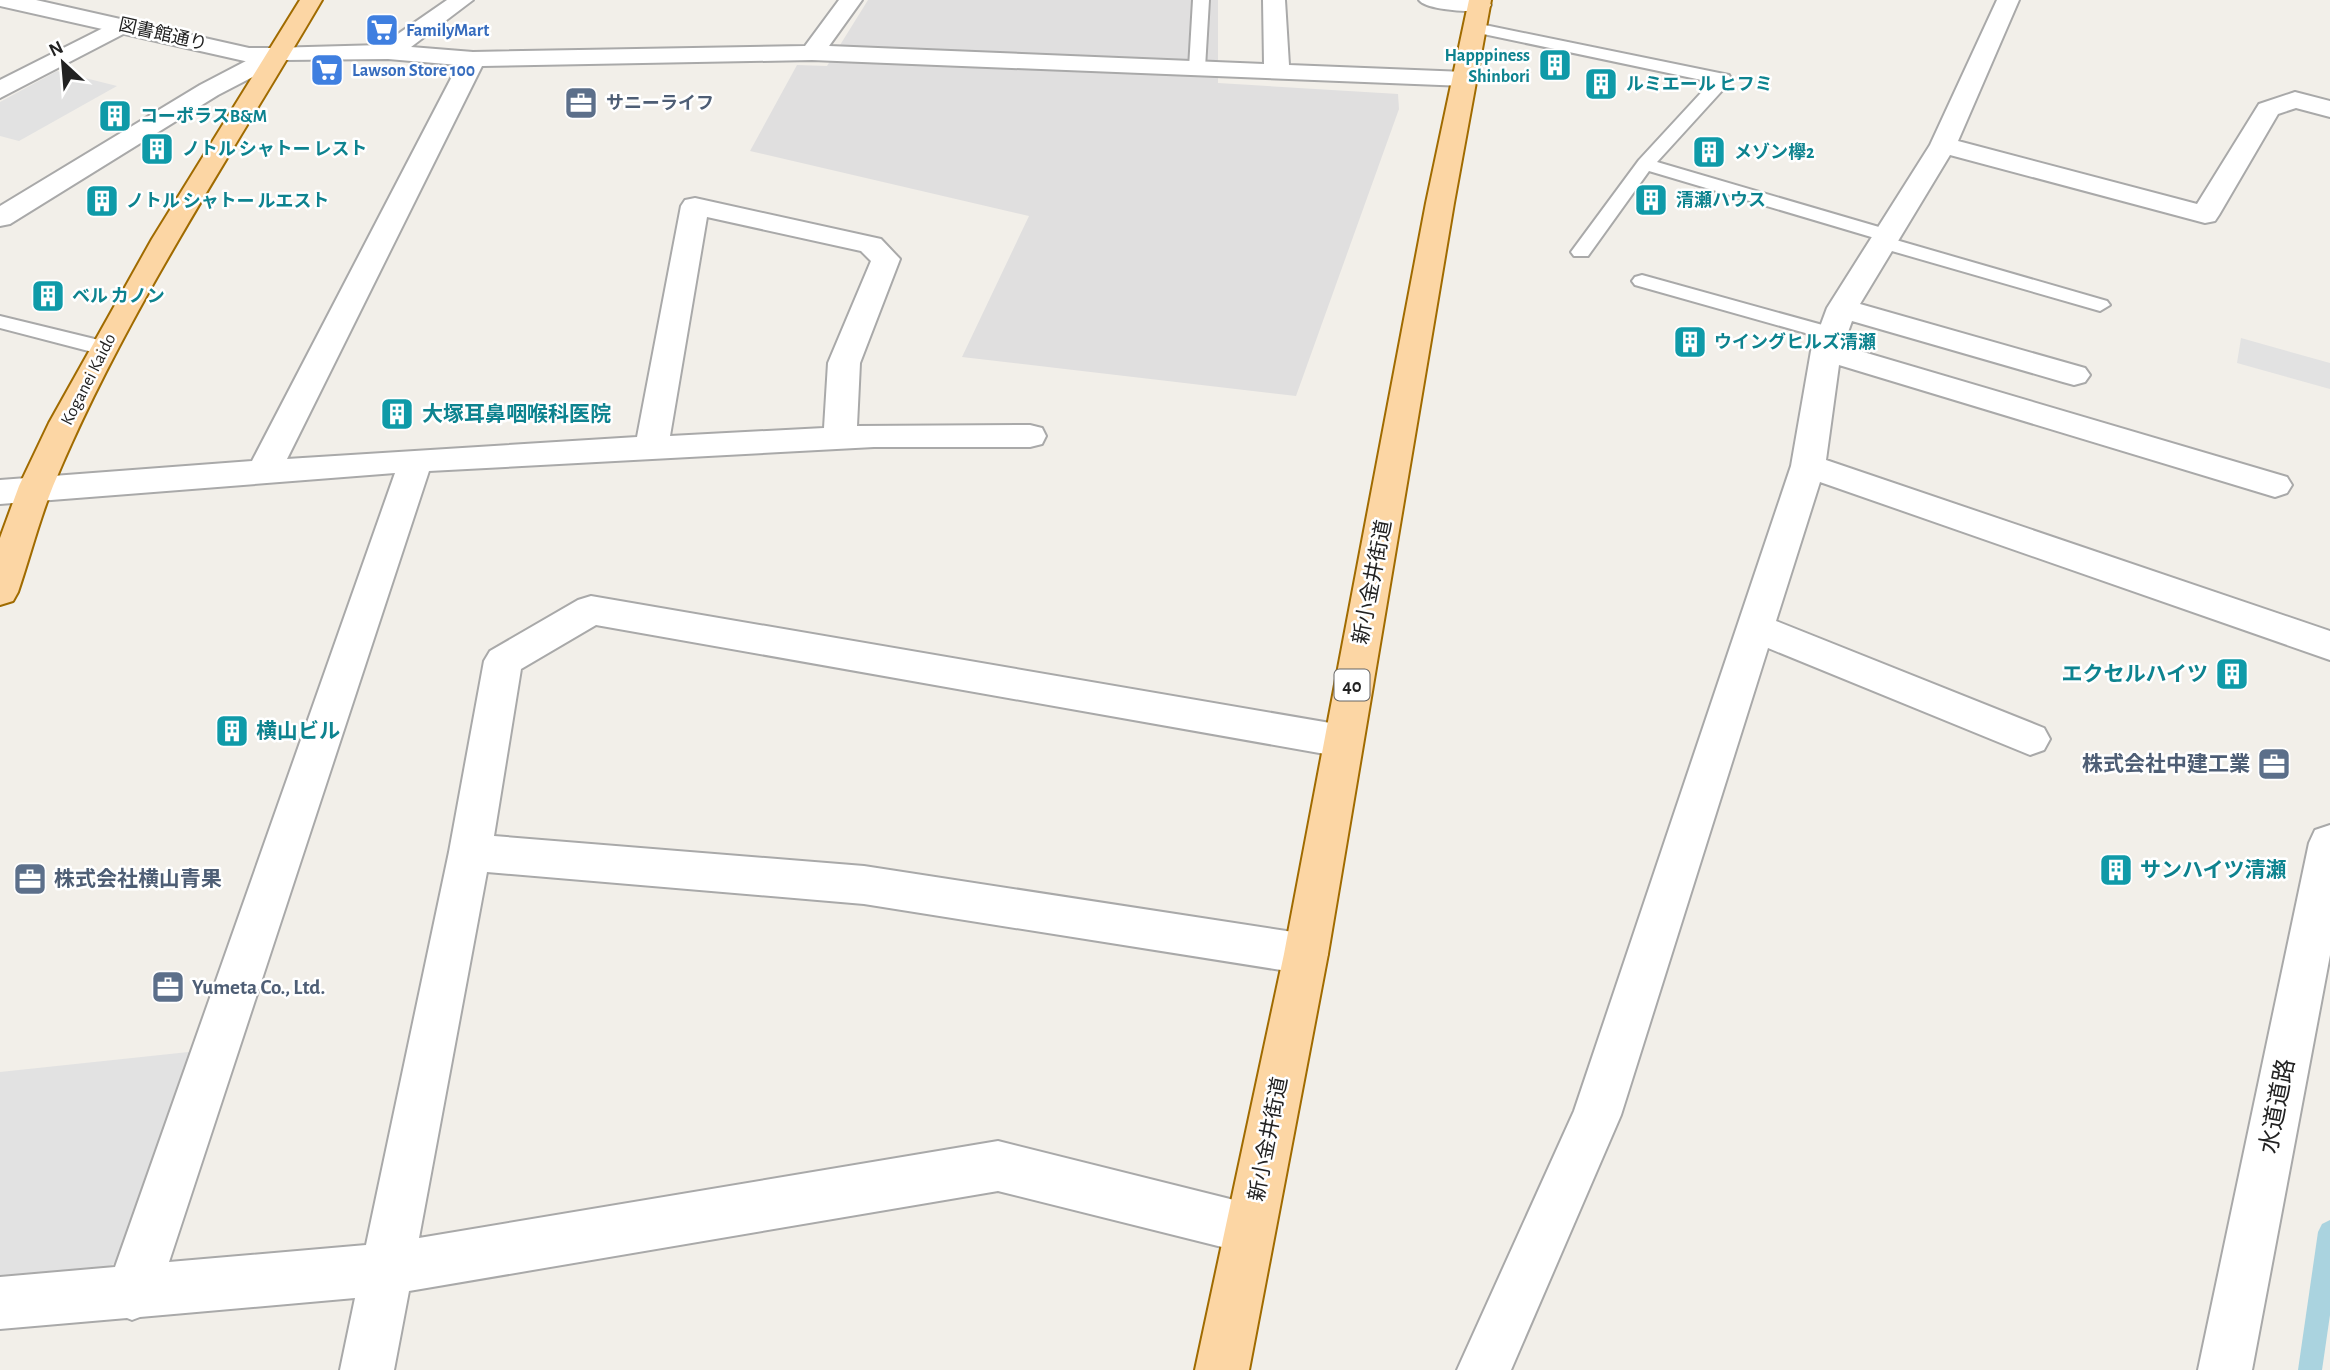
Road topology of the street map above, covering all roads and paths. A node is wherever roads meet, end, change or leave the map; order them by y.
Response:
1 (5, 0) edge
2 (312, 0) edge
3 (462, 0) edge
4 (851, 0) edge
5 (1201, 0) edge
6 (1274, 0) edge
7 (1430, 0) edge
8 (2008, 0) edge
9 (1478, 11) edge
10 (123, 25) junction
11 (388, 52) junction
12 (812, 52) junction
13 (280, 53) junction
14 (473, 59) junction
15 (1197, 68) junction
16 (1277, 71) junction
17 (1465, 79) junction
18 (0, 90) edge
19 (2330, 109) edge
20 (1943, 145) junction
21 (1645, 164) junction
22 (0, 218) edge
23 (1887, 239) junction
24 (1581, 252) dead end
25 (1642, 281) dead end
26 (2100, 305) dead end
27 (0, 322) edge
28 (1833, 331) junction
29 (104, 348) junction
30 (2074, 374) dead end
31 (1030, 436) dead end
32 (840, 438) junction
33 (652, 447) junction
34 (416, 460) junction
35 (1808, 466) junction
36 (262, 474) junction
37 (2275, 485) dead end
38 (35, 488) junction
39 (0, 492) edge
40 (0, 592) edge
41 (1756, 628) junction
42 (2330, 646) edge
43 (2030, 739) dead end
44 (1342, 741) junction
45 (2330, 843) edge
46 (470, 852) junction
47 (1306, 954) junction
48 (1250, 1229) junction
49 (389, 1269) junction
50 (132, 1294) junction
51 (0, 1303) edge
52 (368, 1370) edge
53 (1222, 1370) edge
54 (1484, 1370) edge
55 (2225, 1370) edge

1 - 10 street, 図書館通り
2 - 13 main road, Koganei Kaido
3 - 11 street
4 - 12 street
5 - 15 lane
6 - 16 street
7 - 9 street
8 - 20 street
9 - 17 main road, 新小金井街道 / 40
9 - 21 lane
10 - 13 street, 図書館通り
10 - 18 street
11 - 13 street, 図書館通り
11 - 14 street, 図書館通り
12 - 14 street, 図書館通り
12 - 15 street, 図書館通り
13 - 22 street
13 - 29 main road, Koganei Kaido
14 - 36 street
15 - 16 street, 図書館通り
16 - 17 street, 図書館通り
17 - 44 main road, 新小金井街道 / 40
19 - 20 street
20 - 23 street
21 - 23 lane
21 - 24 lane
23 - 26 lane
23 - 28 street
25 - 28 lane
27 - 29 lane
28 - 30 street
28 - 35 street
28 - 37 street
29 - 38 main road, Koganei Kaido
31 - 32 street
32 - 33 street
32 - 33 street
33 - 34 street
34 - 36 street
34 - 50 street
35 - 41 street
35 - 42 street
36 - 38 street
38 - 39 street
38 - 40 main road, Koganei Kaido
41 - 43 street
41 - 54 street
44 - 46 street
44 - 47 main road, 新小金井街道 / 40
45 - 55 street, 水道道路
46 - 47 street
46 - 49 street
47 - 48 main road, 新小金井街道 / 40
48 - 49 street
48 - 53 main road, 新小金井街道 / 40
49 - 50 street
49 - 52 street
50 - 51 street

